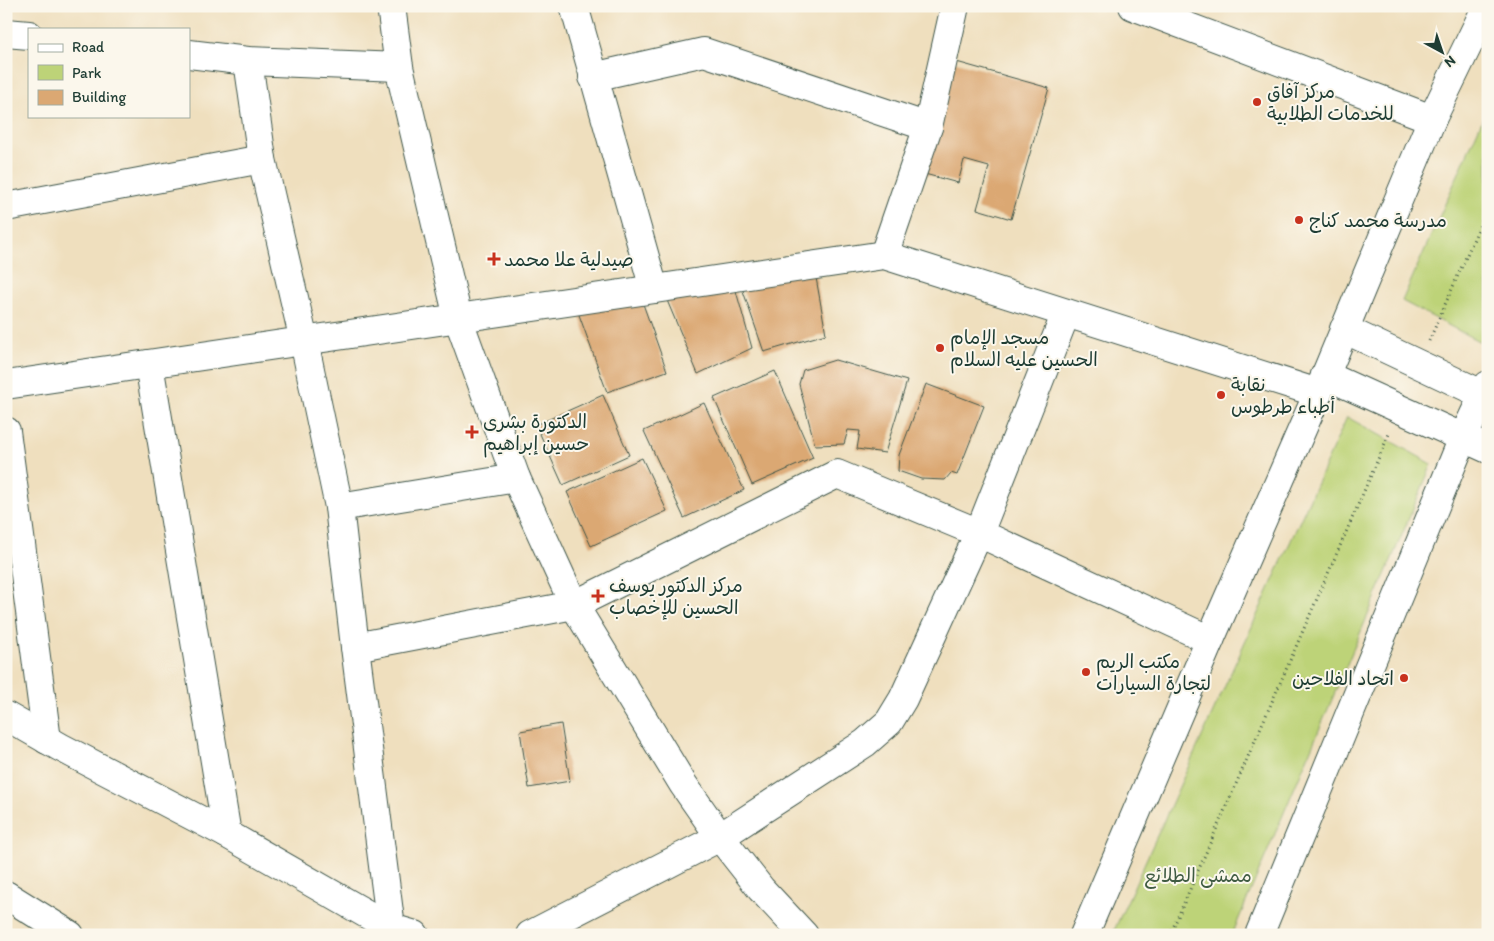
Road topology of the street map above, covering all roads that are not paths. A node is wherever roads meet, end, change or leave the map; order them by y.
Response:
1 (391, 6) edge
2 (574, 6) edge
3 (955, 6) edge
4 (1133, 6) edge
5 (1487, 6) edge
6 (6, 33) edge
7 (28, 35) edge
8 (190, 54) edge
9 (248, 60) junction
10 (399, 67) junction
11 (593, 76) junction
12 (1432, 119) junction
13 (928, 127) junction
14 (262, 159) junction
15 (6, 206) edge
16 (884, 255) junction
17 (654, 289) junction
18 (1066, 313) junction
19 (458, 318) junction
20 (1344, 330) junction
21 (304, 341) junction
22 (149, 364) junction
23 (1321, 384) junction
24 (6, 385) edge
25 (1486, 392) edge
26 (6, 431) edge
27 (1462, 438) junction
28 (1488, 449) edge
29 (516, 478) junction
30 (340, 507) junction
31 (978, 533) junction
32 (574, 605) junction
33 (1210, 640) junction
34 (355, 647) junction
35 (6, 716) edge
36 (47, 740) junction
37 (227, 834) junction
38 (720, 837) junction
39 (6, 895) edge
40 (403, 931) edge
41 (70, 935) edge
42 (530, 935) edge
43 (804, 935) edge
44 (1084, 935) edge
45 (1259, 935) edge

1 - 10 street
2 - 11 street
3 - 13 street
4 - 12 street
5 - 12 street
6 - 7 street
8 - 9 street
9 - 10 street
9 - 14 street
10 - 19 street
11 - 13 street
11 - 17 street
12 - 20 street
13 - 16 street
14 - 15 street
14 - 21 street
16 - 17 street
16 - 18 street
17 - 19 street
18 - 23 street
18 - 31 street
19 - 21 street
19 - 29 street
20 - 23 street
20 - 25 street
21 - 22 street
21 - 30 street
22 - 24 street
22 - 37 street
23 - 27 street
23 - 33 street
25 - 27 street
26 - 36 street
27 - 28 street
27 - 45 street
29 - 30 street
29 - 32 street
30 - 34 street
31 - 32 street
31 - 33 street
31 - 38 street
32 - 34 street
32 - 38 street
33 - 44 street
34 - 40 street
35 - 36 street
36 - 37 street
37 - 40 street
38 - 42 street
38 - 43 street
39 - 41 street

